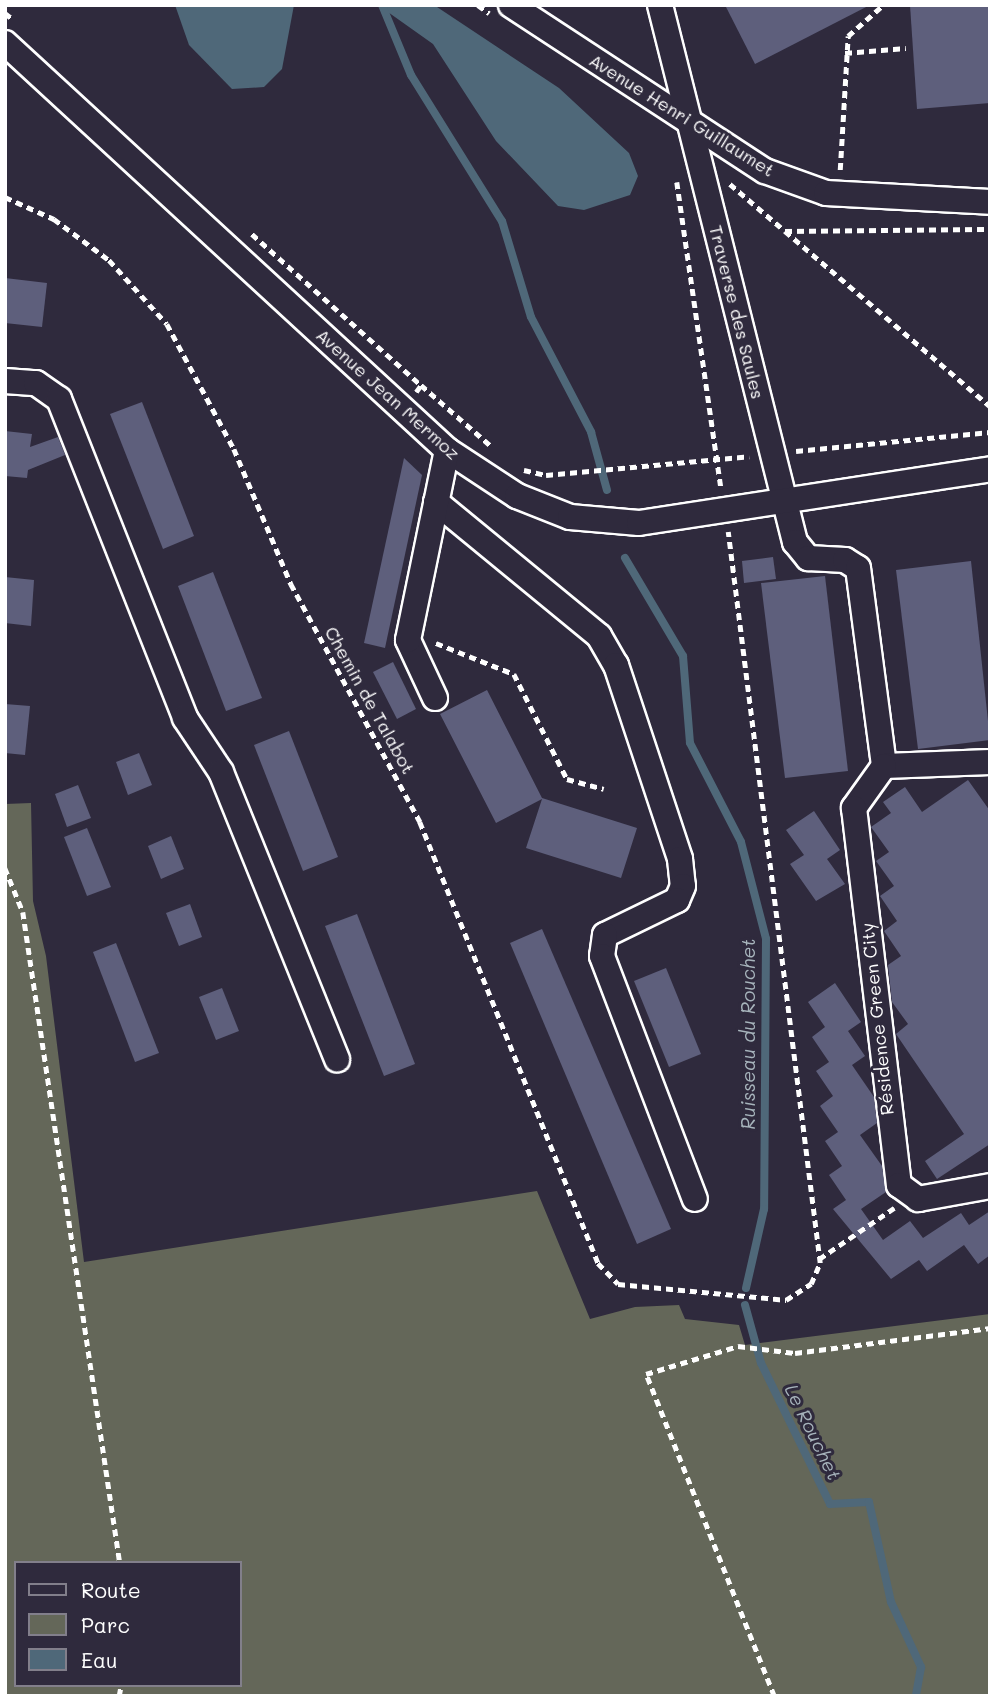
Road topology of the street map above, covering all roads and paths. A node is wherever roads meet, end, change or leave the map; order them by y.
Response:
1 (511, 5) edge
2 (660, 5) edge
3 (883, 5) edge
4 (5, 43) edge
5 (906, 48) dead end
6 (845, 53) junction
7 (691, 125) junction
8 (676, 178) dead end
9 (839, 178) dead end
10 (5, 197) edge
11 (990, 202) edge
12 (785, 231) dead end
13 (5, 381) edge
14 (990, 406) edge
15 (402, 410) junction
16 (990, 432) edge
17 (447, 450) junction
18 (498, 452) dead end
19 (771, 454) junction
20 (717, 460) junction
21 (520, 469) dead end
22 (990, 469) edge
23 (782, 500) junction
24 (436, 502) junction
25 (725, 512) junction
26 (409, 633) junction
27 (435, 698) dead end
28 (990, 762) edge
29 (884, 766) junction
30 (604, 789) dead end
31 (5, 868) edge
32 (337, 1059) dead end
33 (990, 1186) edge
34 (907, 1195) junction
35 (695, 1199) dead end
36 (820, 1259) junction
37 (990, 1328) edge
38 (120, 1561) edge
39 (774, 1696) edge

1 - 7 street, Avenue Henri Guillaumet
2 - 7 street, Traverse des Saules
3 - 6 path
4 - 15 street, Avenue Jean Mermoz
5 - 6 path
6 - 9 path
7 - 11 street, Avenue Henri Guillaumet
7 - 19 street, Traverse des Saules
8 - 20 path
10 - 36 path, Chemin de Talabot
12 - 14 path
13 - 32 street
15 - 17 street, Avenue Jean Mermoz
15 - 18 path
16 - 19 path
17 - 24 street
17 - 25 street, Avenue Jean Mermoz
19 - 20 path
19 - 23 street, Traverse des Saules
20 - 21 path
20 - 25 path
22 - 23 street, Avenue Jean Mermoz
23 - 25 street, Avenue Jean Mermoz
23 - 29 street
24 - 26 street
24 - 35 street
25 - 36 path
26 - 27 street
26 - 30 path
28 - 29 street
29 - 34 street, Résidence Green City
31 - 38 path
33 - 34 street
34 - 36 path
37 - 39 path

